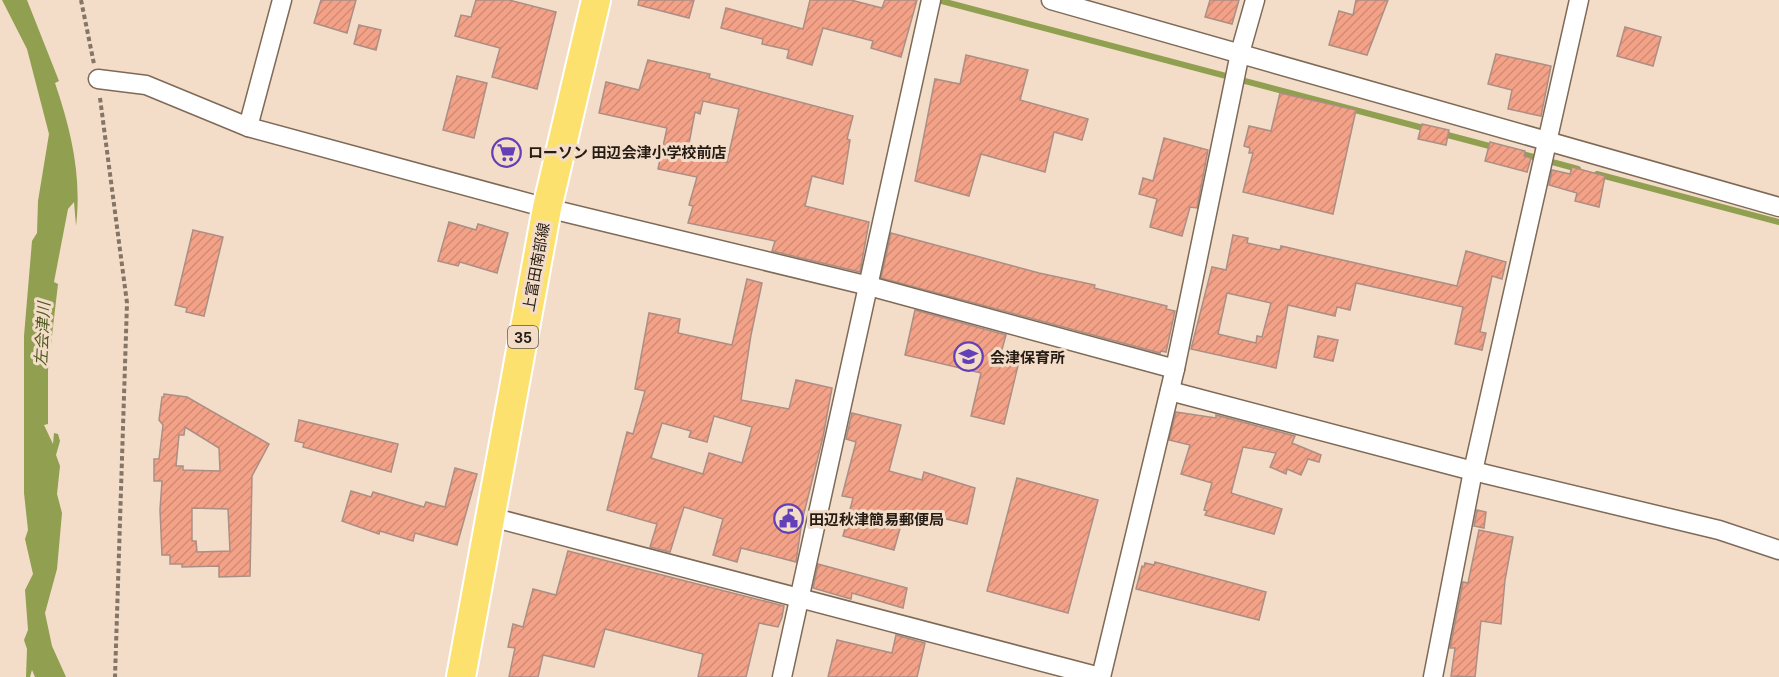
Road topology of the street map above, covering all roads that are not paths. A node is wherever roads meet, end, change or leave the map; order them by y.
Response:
1 (282, 0) edge
2 (596, 0) edge
3 (931, 0) edge
4 (1052, 0) edge
5 (1255, 0) edge
6 (1579, 0) edge
7 (1240, 54) junction
8 (98, 78) road end
9 (248, 127) junction
10 (1547, 141) junction
11 (1779, 207) edge
12 (547, 208) junction
13 (869, 286) junction
14 (1175, 369) junction
15 (1170, 391) junction
16 (1473, 471) junction
17 (491, 517) junction
18 (1779, 550) edge
19 (798, 598) junction
20 (461, 677) edge
21 (782, 677) edge
22 (1100, 677) edge
23 (1433, 677) edge

1 - 9 street
2 - 12 main road, 上富田南部線 / 35
3 - 13 street
4 - 7 street
5 - 7 street
6 - 10 street
7 - 10 street
7 - 14 street
8 - 9 street
9 - 12 street
10 - 11 street
10 - 16 street
12 - 13 street
12 - 17 main road, 上富田南部線 / 35
13 - 14 street
13 - 19 street
14 - 15 street
15 - 16 street
15 - 22 street
16 - 18 street
16 - 23 street
17 - 19 street
17 - 20 main road, 上富田南部線 / 35
19 - 21 street
19 - 22 street

